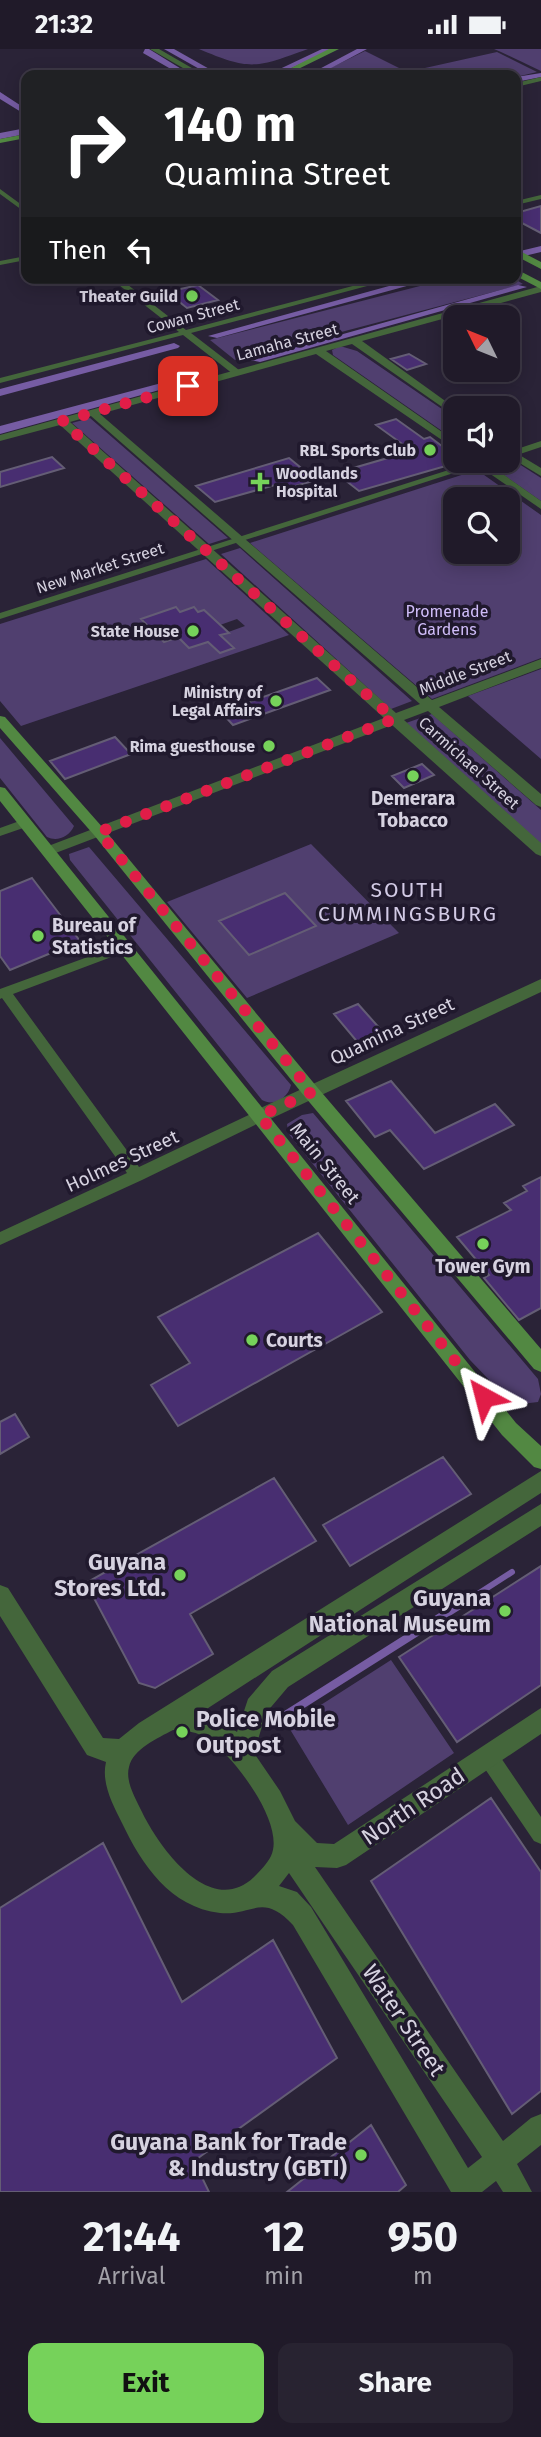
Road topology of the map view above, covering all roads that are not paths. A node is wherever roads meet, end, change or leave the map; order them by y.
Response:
1 (155, 49) edge
2 (335, 49) edge
3 (345, 49) edge
4 (191, 70) edge
5 (291, 70) edge
6 (301, 70) edge
7 (541, 79) edge
8 (521, 84) edge
9 (21, 137) edge
10 (0, 141) edge
11 (0, 191) edge
12 (541, 197) edge
13 (521, 202) edge
14 (21, 207) edge
15 (521, 255) edge
16 (21, 259) edge
17 (0, 263) edge
18 (541, 266) edge
19 (521, 275) edge
20 (122, 284) edge
21 (370, 284) edge
22 (539, 286) edge
23 (185, 333) junction
24 (354, 340) junction
25 (317, 350) junction
26 (236, 372) junction
27 (0, 381) edge
28 (443, 404) edge
29 (92, 412) junction
30 (62, 421) junction
31 (0, 438) edge
32 (443, 438) edge
33 (541, 444) edge
34 (520, 450) edge
35 (520, 460) edge
36 (444, 473) edge
37 (497, 473) edge
38 (541, 473) edge
39 (541, 506) edge
40 (239, 540) junction
41 (206, 550) junction
42 (0, 616) edge
43 (541, 663) edge
44 (428, 706) junction
45 (394, 719) junction
46 (0, 720) edge
47 (0, 792) edge
48 (541, 802) edge
49 (25, 823) junction
50 (0, 832) edge
51 (99, 832) junction
52 (48, 851) junction
53 (541, 851) edge
54 (127, 947) junction
55 (541, 985) edge
56 (2, 993) edge
57 (312, 1092) junction
58 (260, 1116) junction
59 (136, 1176) junction
60 (2, 1235) edge
61 (541, 1363) edge
62 (541, 1460) edge
63 (541, 1481) edge
64 (541, 1514) edge
65 (0, 1596) edge
66 (171, 1718) junction
67 (541, 1720) edge
68 (126, 1750) junction
69 (242, 1755) junction
70 (488, 1756) junction
71 (541, 1834) edge
72 (286, 1839) junction
73 (253, 1893) junction
74 (541, 2128) edge
75 (499, 2159) junction
76 (464, 2191) edge
77 (518, 2192) edge

1 - 4 street
2 - 5 main road
3 - 6 main road
7 - 8 street
9 - 10 main road
11 - 14 street
12 - 13 street
15 - 18 main road
16 - 17 street
19 - 22 main road
20 - 23 street
21 - 23 street, Cowan Street
22 - 24 street, Lamaha Street
23 - 26 street
23 - 27 street, Cowan Street
24 - 25 street, Lamaha Street
24 - 28 street
25 - 26 street, Lamaha Street
25 - 32 street
26 - 29 street, Lamaha Street
29 - 30 street, Lamaha Street
29 - 40 street, Carmichael Street
30 - 31 street, Lamaha Street
30 - 41 street, Carmichael Street
33 - 34 street
35 - 38 street
36 - 40 street, New Market Street
37 - 39 street
40 - 41 street, New Market Street
40 - 44 street, Carmichael Street
41 - 42 street, New Market Street
41 - 45 street, Carmichael Street
43 - 44 street, Middle Street
44 - 45 street, Middle Street
44 - 48 street, Carmichael Street
45 - 51 street, Middle Street
45 - 53 street, Carmichael Street
46 - 51 main road, Main Street
47 - 49 main road, Main Street
49 - 50 street
49 - 52 main road, Main Street
51 - 52 street, Middle Street
51 - 57 main road, Main Street
52 - 54 main road, Main Street
54 - 56 street
54 - 58 main road, Main Street
55 - 57 street, Quamina Street
56 - 59 street
57 - 58 street, Quamina Street
57 - 61 main road, Main Street
58 - 59 street, Holmes Street
58 - 62 main road, Main Street
59 - 60 street, Holmes Street
63 - 66 street
64 - 69 street
65 - 68 street
66 - 68 street
66 - 69 street
67 - 70 street, North Road
68 - 73 street
69 - 72 street
70 - 71 street
70 - 72 street, North Road
72 - 73 street
72 - 75 street, Water Street
73 - 76 street, Water Street
74 - 75 street
75 - 76 street
75 - 77 street, Water Street

